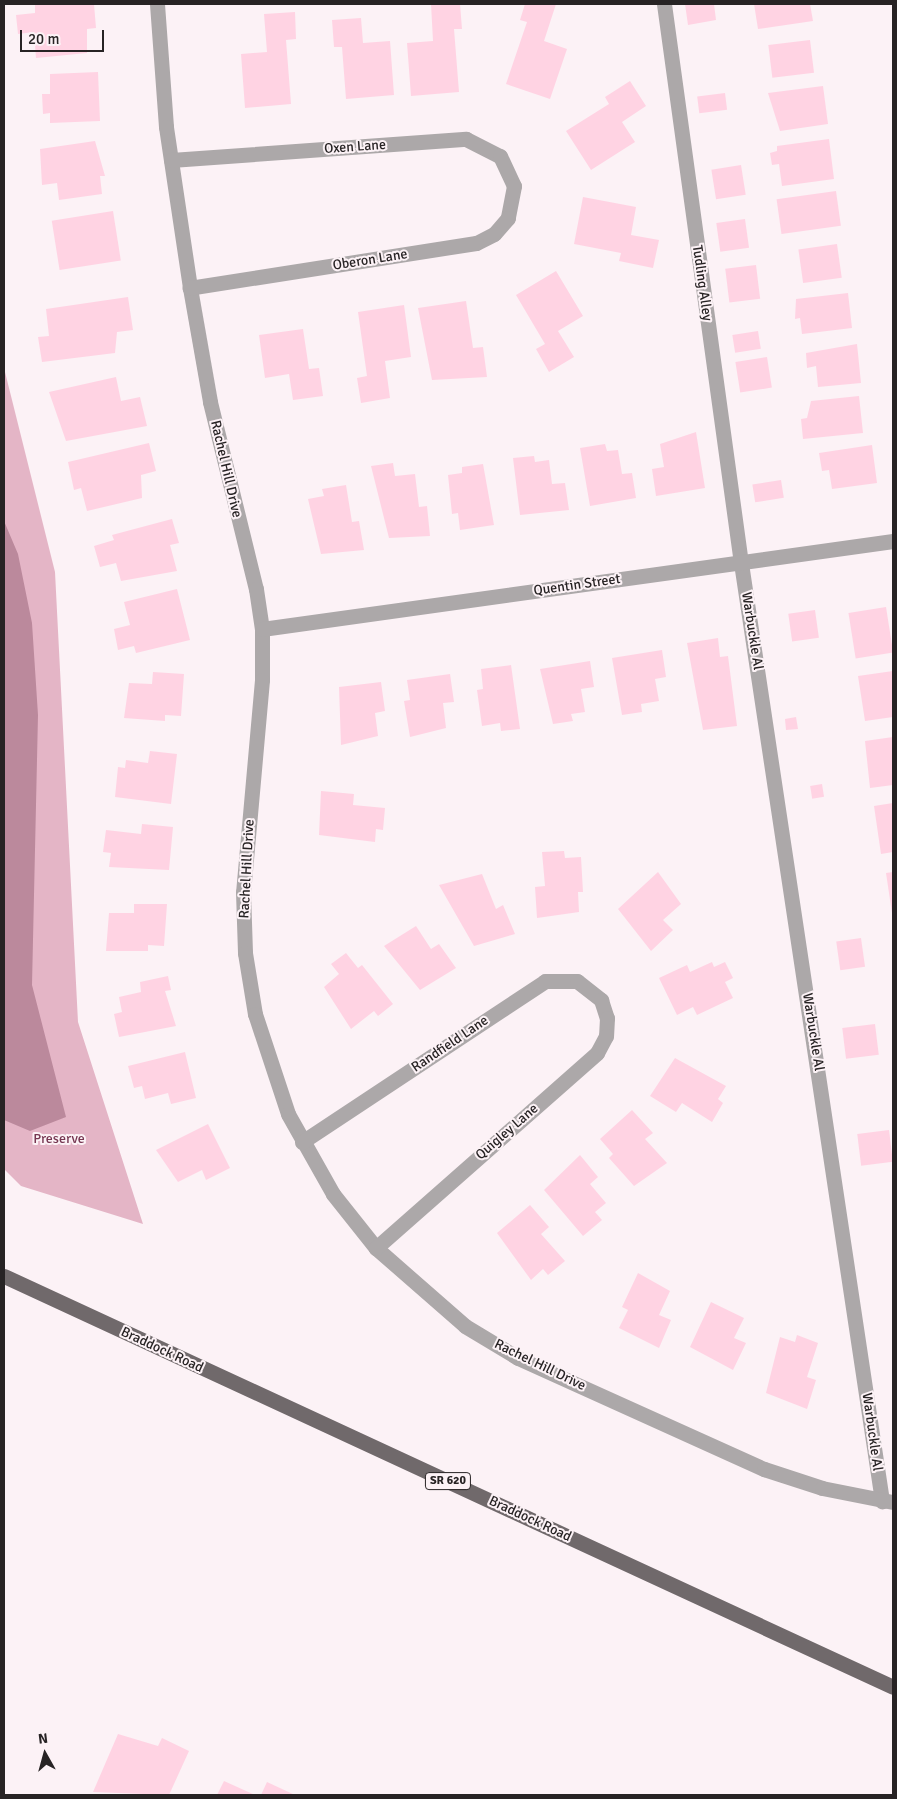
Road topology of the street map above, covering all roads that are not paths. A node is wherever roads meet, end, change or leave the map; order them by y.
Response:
1 (157, 4) edge
2 (664, 4) edge
3 (171, 160) junction
4 (514, 186) joint
5 (190, 288) junction
6 (893, 541) edge
7 (741, 563) junction
8 (262, 630) junction
9 (601, 1000) joint
10 (302, 1142) junction
11 (376, 1248) junction
12 (4, 1276) edge
13 (888, 1502) edge
14 (893, 1686) edge

1 - 3 street, Rachel Hill Drive
2 - 7 street, Tudling Alley
3 - 4 street, Oxen Lane
3 - 5 street, Rachel Hill Drive
4 - 5 street, Oberon Lane
5 - 8 street, Rachel Hill Drive
6 - 7 street, Quentin Street
7 - 8 street, Quentin Street
7 - 13 street, Warbuckle Al
8 - 10 street, Rachel Hill Drive
9 - 10 street, Randfield Lane
9 - 11 street, Quigley Lane
10 - 11 street, Rachel Hill Drive
11 - 13 street, Rachel Hill Drive
12 - 14 main road, Braddock Road / SR 620

